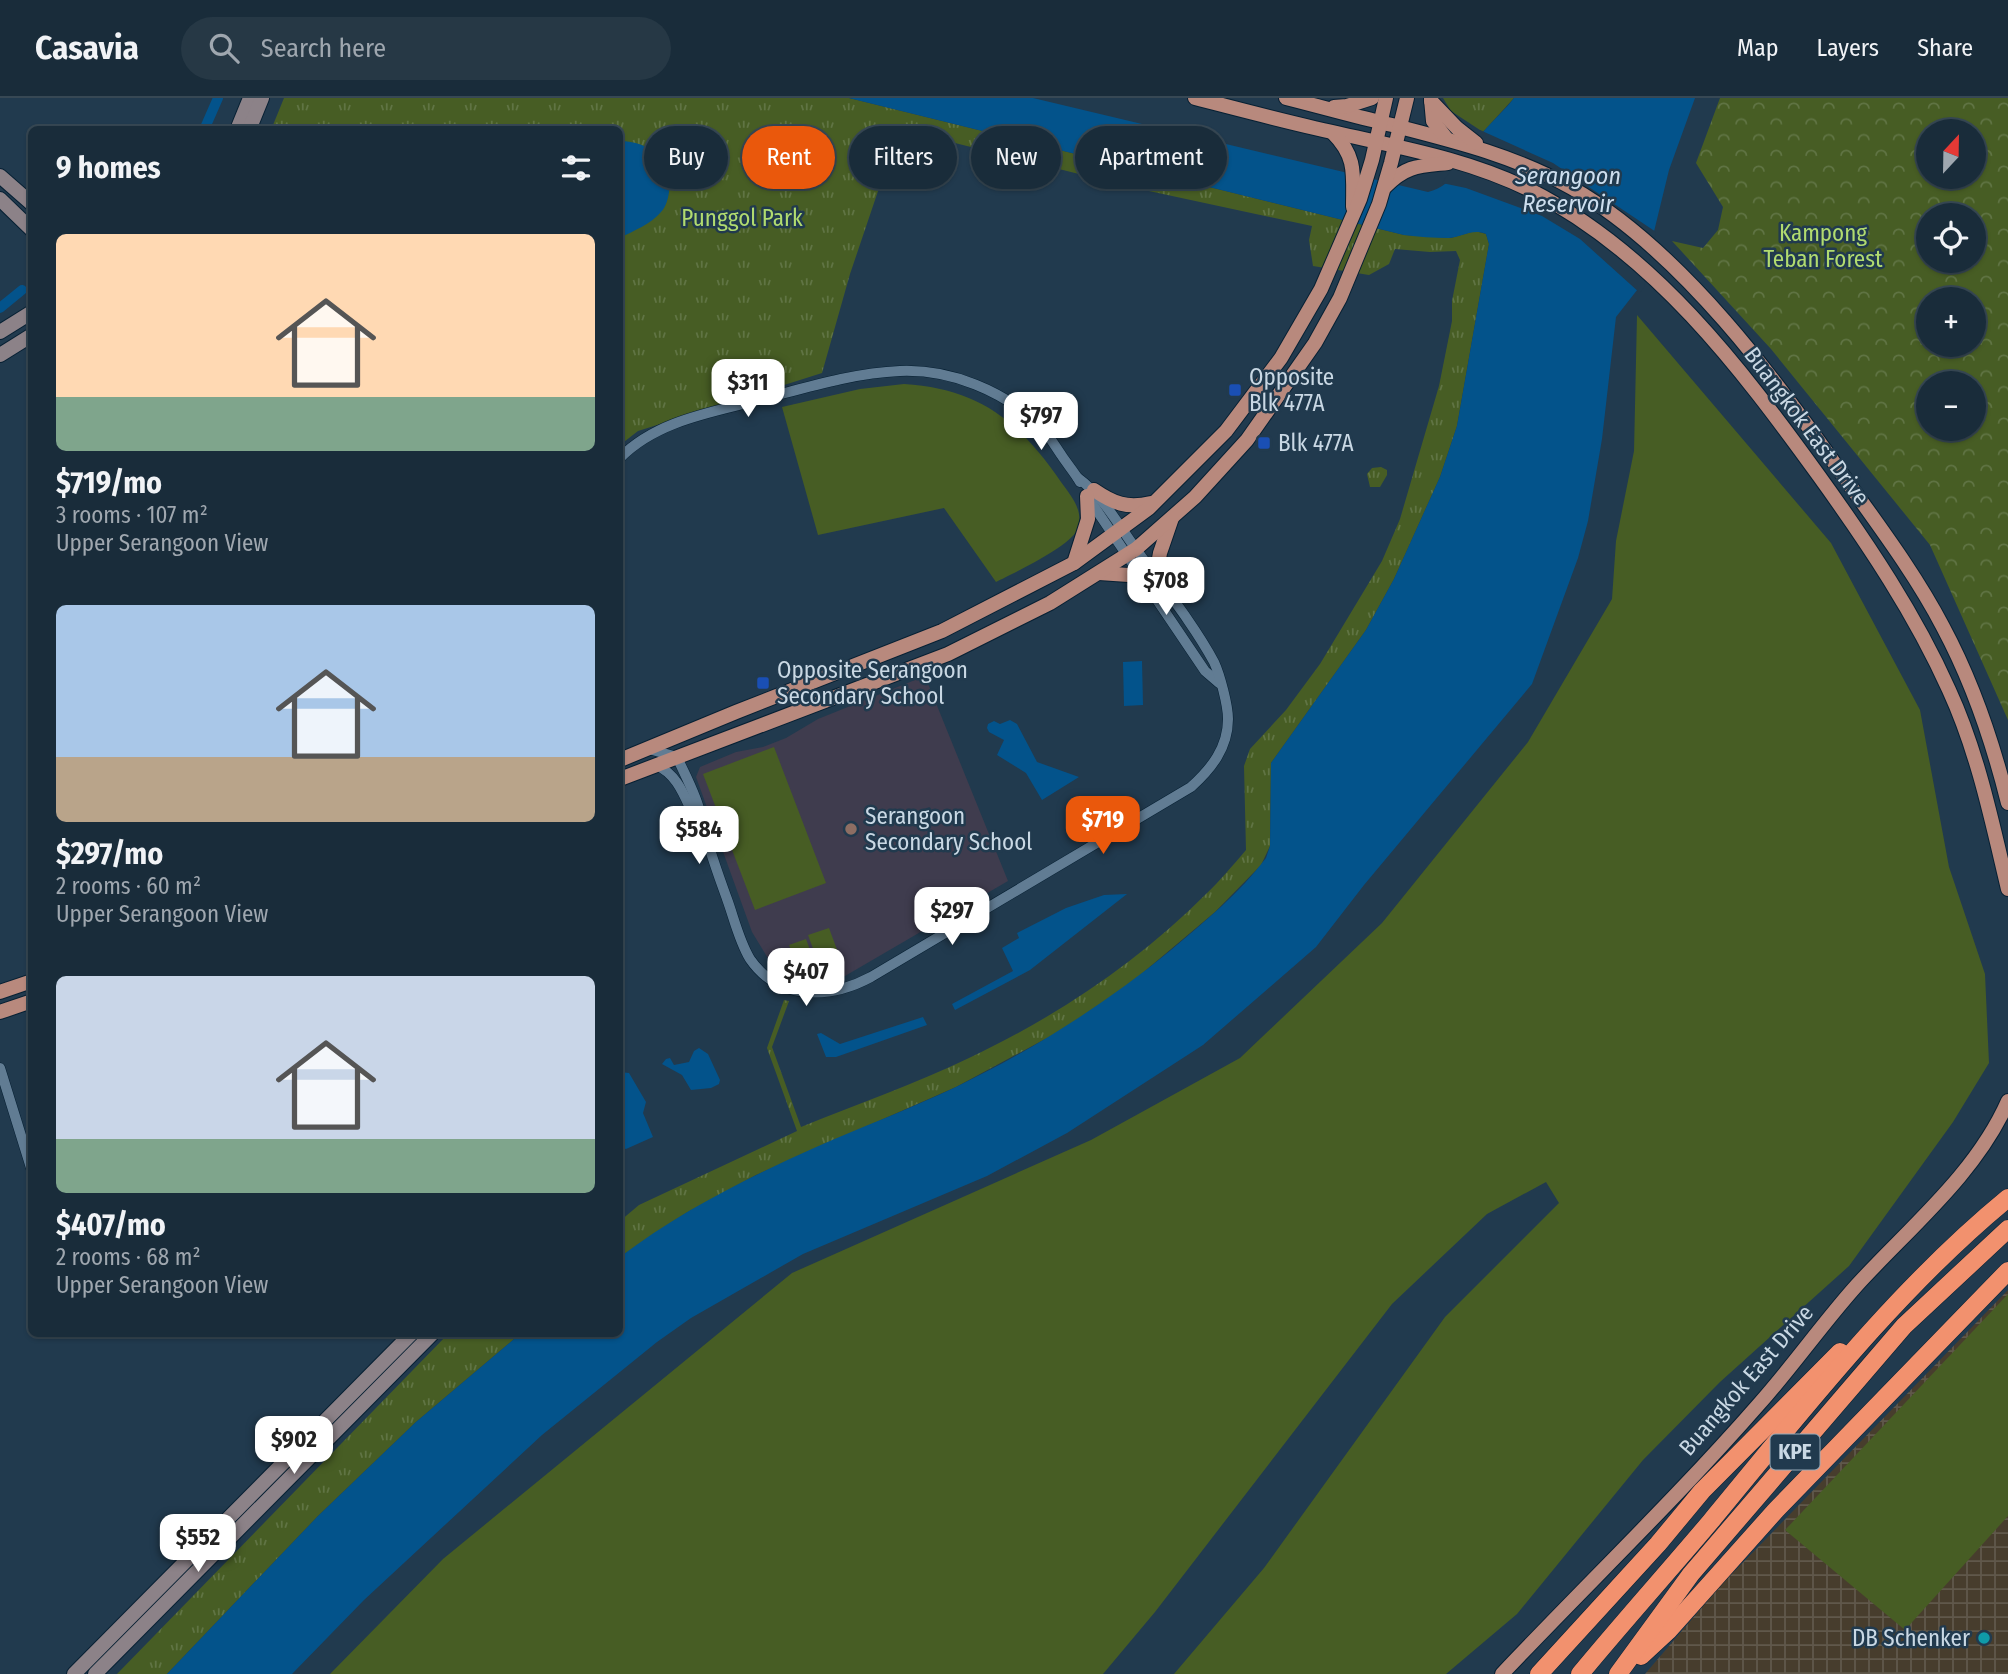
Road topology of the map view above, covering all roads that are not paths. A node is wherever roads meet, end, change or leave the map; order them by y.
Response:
1 (250, 98) edge
2 (262, 98) edge
3 (1195, 98) edge
4 (1286, 98) edge
5 (1372, 98) edge
6 (1386, 98) edge
7 (1407, 98) edge
8 (1431, 100) edge
9 (1322, 107) junction
10 (1381, 123) junction
11 (239, 126) edge
12 (251, 126) edge
13 (1399, 127) junction
14 (1333, 133) junction
15 (1441, 136) junction
16 (1377, 142) junction
17 (1395, 146) junction
18 (1487, 150) junction
19 (1457, 162) junction
20 (0, 176) edge
21 (1384, 187) junction
22 (0, 199) edge
23 (28, 200) edge
24 (1353, 215) junction
25 (28, 226) edge
26 (28, 312) edge
27 (0, 332) edge
28 (28, 338) edge
29 (0, 355) edge
30 (623, 456) edge
31 (1090, 493) junction
32 (1155, 502) junction
33 (1173, 517) junction
34 (1116, 531) junction
35 (1132, 552) junction
36 (1074, 563) junction
37 (1099, 573) junction
38 (1149, 576) junction
39 (645, 748) junction
40 (677, 757) junction
41 (623, 759) edge
42 (655, 765) junction
43 (623, 778) edge
44 (2008, 803) edge
45 (704, 834) junction
46 (2008, 889) edge
47 (28, 982) edge
48 (0, 992) edge
49 (28, 1002) edge
50 (0, 1013) edge
51 (0, 1068) edge
52 (2008, 1101) edge
53 (28, 1158) edge
54 (2008, 1198) edge
55 (2008, 1229) edge
56 (1931, 1268) junction
57 (2008, 1271) edge
58 (408, 1337) edge
59 (429, 1337) edge
60 (74, 1674) edge
61 (95, 1674) edge
62 (1502, 1674) edge
63 (1539, 1674) edge
64 (1580, 1674) edge
65 (1620, 1674) edge

1 - 11 main road
2 - 12 main road
3 - 14 main road, Buangkok East Drive
4 - 9 main road, Buangkok East Drive
5 - 9 main road
6 - 10 main road
7 - 13 main road
8 - 15 main road
8 - 18 main road
9 - 10 main road, Buangkok East Drive
10 - 13 main road, Buangkok East Drive
10 - 16 main road
13 - 15 main road, Buangkok East Drive
13 - 17 main road
14 - 16 main road, Buangkok East Drive
14 - 24 main road
15 - 18 main road, Buangkok East Drive
16 - 17 main road, Buangkok East Drive
16 - 24 main road
17 - 19 main road, Buangkok East Drive
17 - 21 main road
18 - 44 main road, Buangkok East Drive
19 - 21 main road
19 - 46 main road, Buangkok East Drive
20 - 23 main road
21 - 33 main road
22 - 25 main road
24 - 32 main road
26 - 27 main road
28 - 29 main road
30 - 31 street
31 - 32 main road
31 - 34 street
31 - 36 main road
32 - 34 main road
33 - 35 main road
33 - 38 main road
34 - 35 street
34 - 36 main road
35 - 37 main road
35 - 38 street
36 - 39 main road
37 - 38 main road
37 - 40 main road
38 - 45 street
39 - 40 street
39 - 41 main road
40 - 42 main road
40 - 45 street
42 - 43 main road
42 - 45 street
47 - 48 main road
49 - 50 main road
51 - 53 street
52 - 62 main road, Buangkok East Drive
54 - 56 highway, KPE
55 - 65 highway, KPE
56 - 63 highway
56 - 64 highway, KPE
57 - 65 highway
58 - 60 main road
59 - 61 main road

